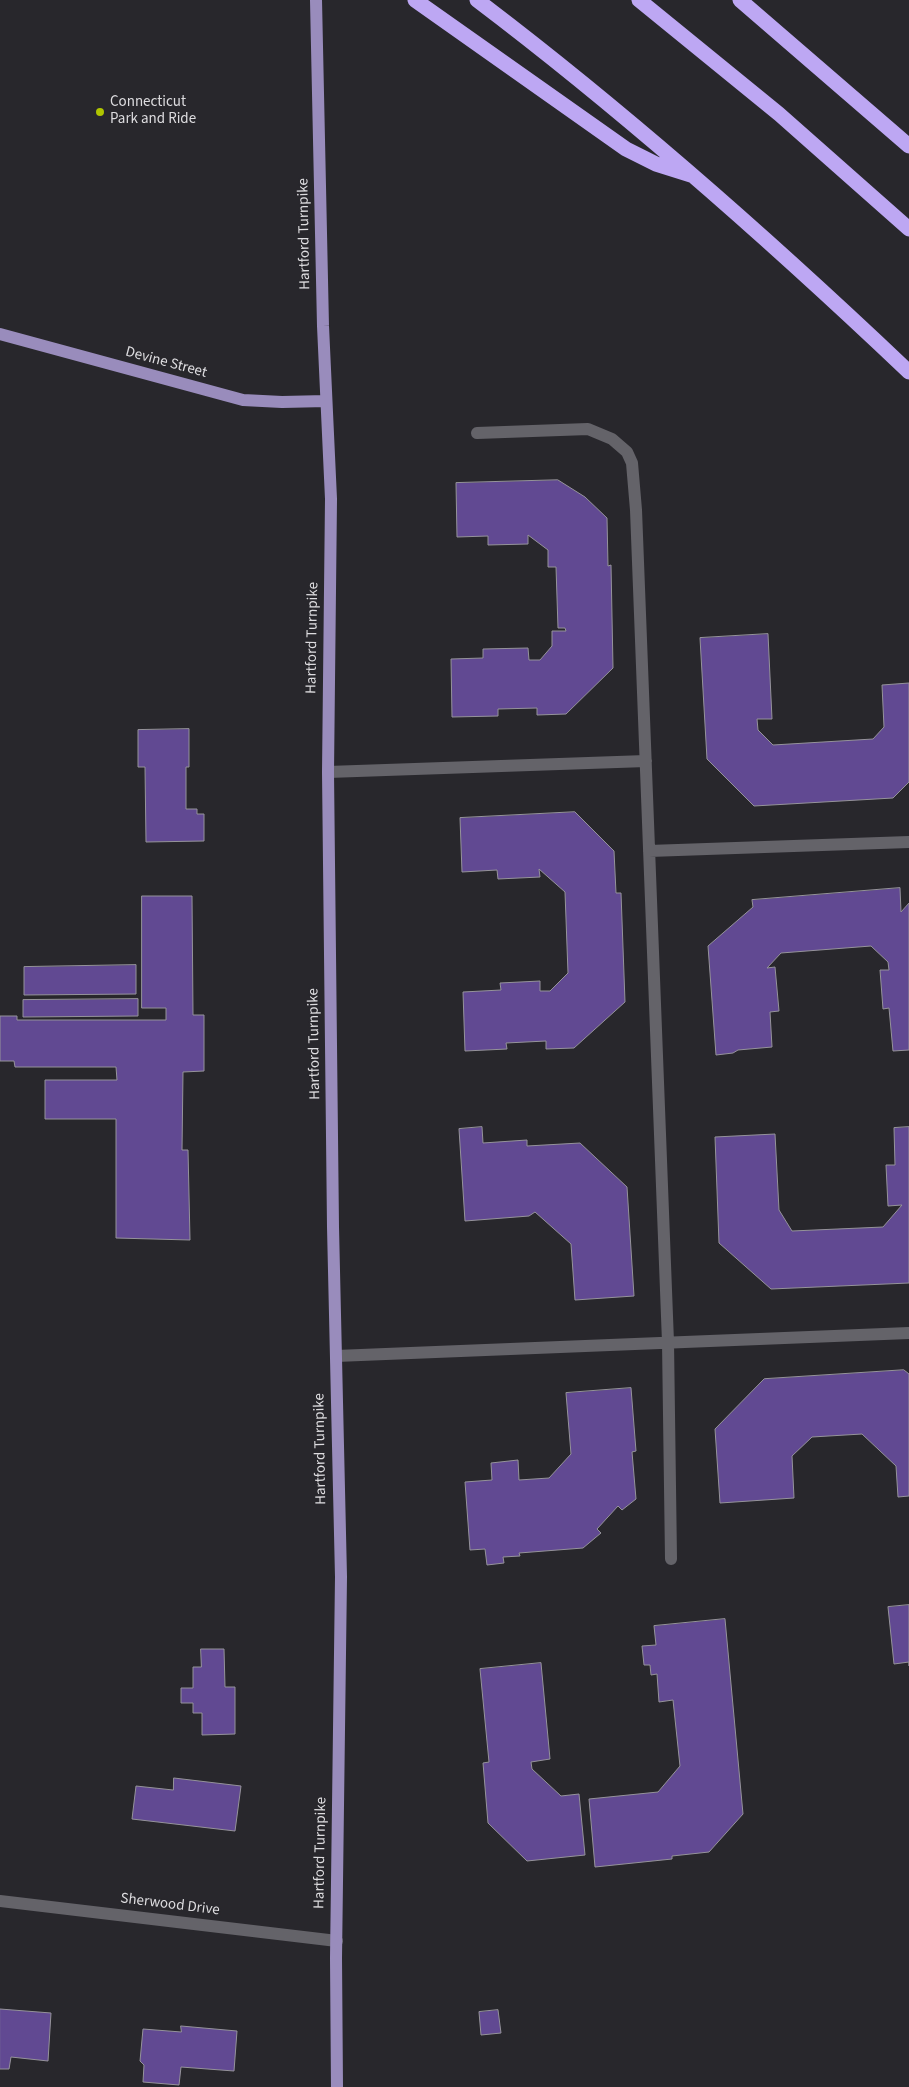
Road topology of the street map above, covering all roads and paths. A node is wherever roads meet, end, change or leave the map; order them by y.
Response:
1 (316, 0) edge
2 (415, 0) edge
3 (477, 0) edge
4 (639, 0) edge
5 (740, 0) edge
6 (909, 146) edge
7 (696, 177) junction
8 (909, 229) edge
9 (0, 334) edge
10 (909, 372) edge
11 (326, 401) junction
12 (477, 433) dead end
13 (646, 761) junction
14 (328, 772) junction
15 (909, 842) edge
16 (650, 851) junction
17 (909, 1333) edge
18 (668, 1342) junction
19 (336, 1356) junction
20 (671, 1559) dead end
21 (0, 1901) edge
22 (337, 1941) junction
23 (337, 2087) edge

1 - 11 main road, Hartford Turnpike
2 - 7 highway
3 - 7 highway
4 - 8 highway
5 - 6 highway
7 - 10 highway
9 - 11 main road, Devine Street
11 - 14 main road, Hartford Turnpike
12 - 13 street
13 - 14 street
13 - 16 street
14 - 19 main road, Hartford Turnpike
15 - 16 street
16 - 18 street
17 - 18 street
18 - 19 street
18 - 20 street
19 - 22 main road, Hartford Turnpike
21 - 22 street, Sherwood Drive
22 - 23 main road, Hartford Turnpike

